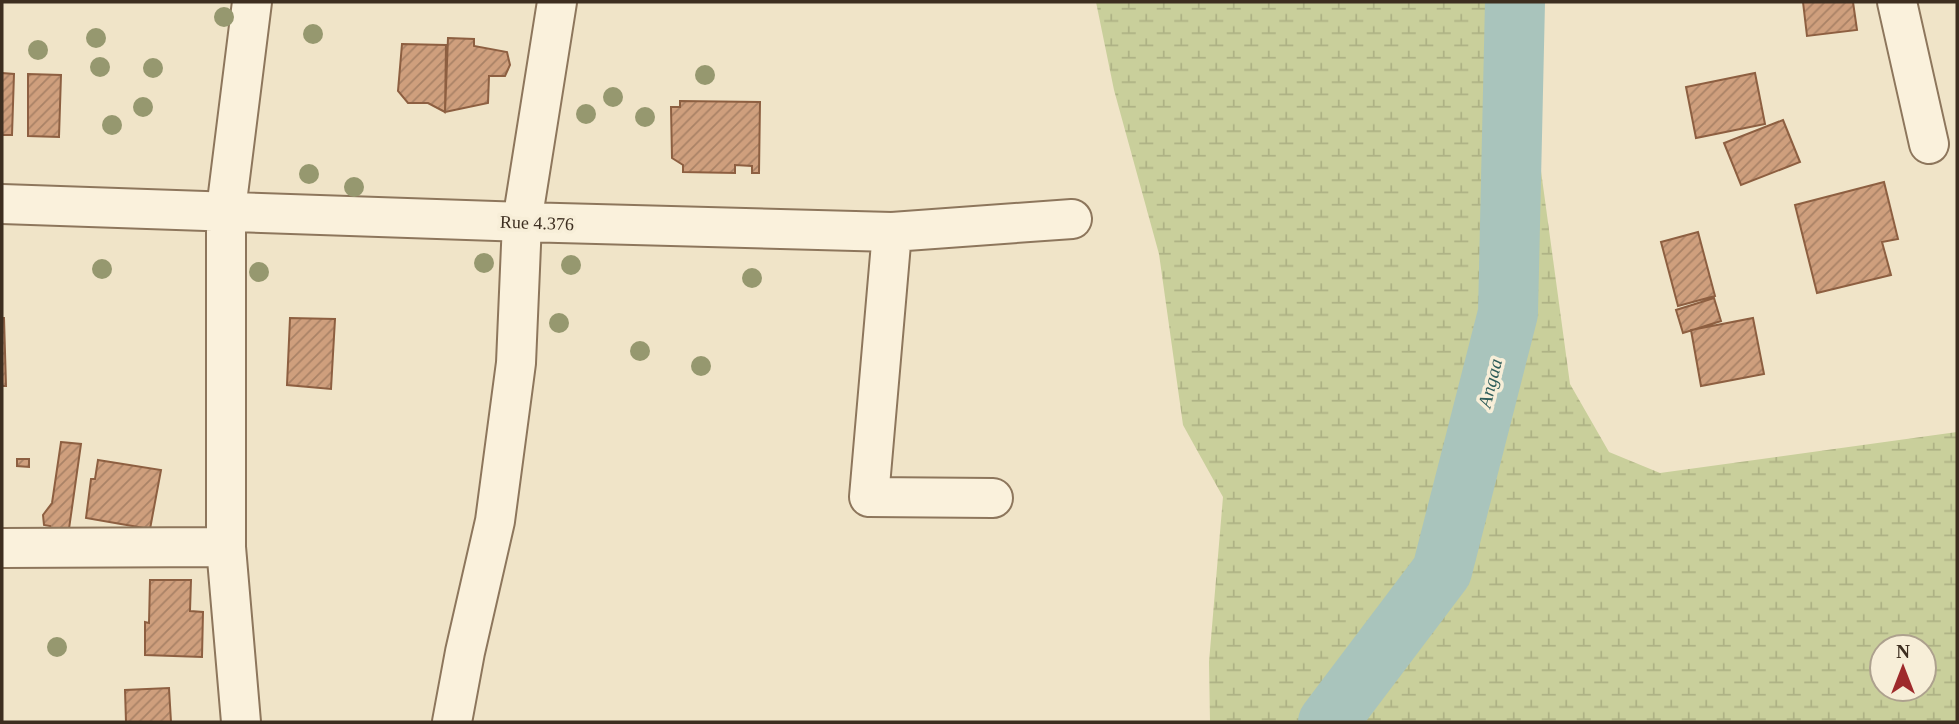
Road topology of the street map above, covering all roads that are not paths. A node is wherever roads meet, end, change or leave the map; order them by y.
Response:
1 (252, 2) edge
2 (557, 2) edge
3 (1897, 2) edge
4 (1929, 144) dead end
5 (2, 204) edge
6 (226, 210) junction
7 (1072, 219) dead end
8 (522, 222) junction
9 (892, 232) junction
10 (993, 498) dead end
11 (226, 547) junction
12 (2, 548) edge
13 (241, 722) edge
14 (452, 722) edge

1 - 6 street
2 - 8 street
3 - 4 street
5 - 6 street, Rue 4.376
6 - 8 street, Rue 4.376
6 - 11 street
7 - 9 street, Rue 4.376
8 - 9 street, Rue 4.376
8 - 14 street
9 - 10 street
11 - 12 street
11 - 13 street

